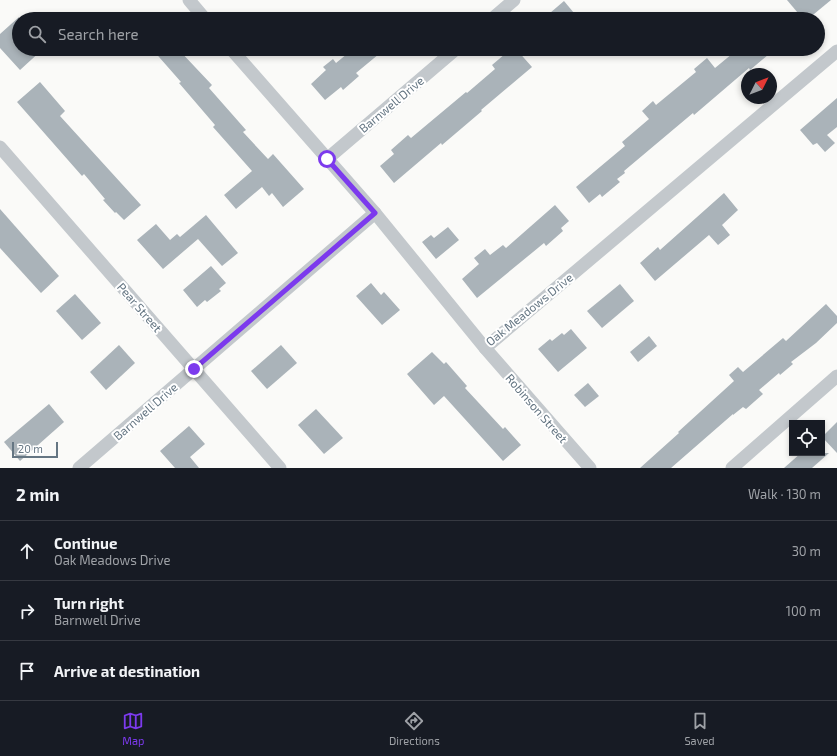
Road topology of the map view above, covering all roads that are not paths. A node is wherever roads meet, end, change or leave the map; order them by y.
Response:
1 (189, 0) edge
2 (514, 0) edge
3 (200, 12) edge
4 (500, 12) edge
5 (837, 51) edge
6 (238, 56) edge
7 (448, 56) edge
8 (0, 147) edge
9 (327, 159) junction
10 (375, 213) junction
11 (485, 348) junction
12 (194, 369) junction
13 (837, 376) edge
14 (79, 468) edge
15 (280, 468) edge
16 (590, 468) edge
17 (732, 468) edge

1 - 3 street
2 - 4 street
5 - 11 street, Oak Meadows Drive
6 - 9 street, Oak Meadows Drive
7 - 9 street, Barnwell Drive
8 - 12 street, Pear Street
9 - 10 street, Oak Meadows Drive
10 - 11 street, Oak Meadows Drive
10 - 12 street, Barnwell Drive
11 - 16 street, Robinson Street
12 - 14 street, Barnwell Drive
12 - 15 street, Pear Street
13 - 17 street

